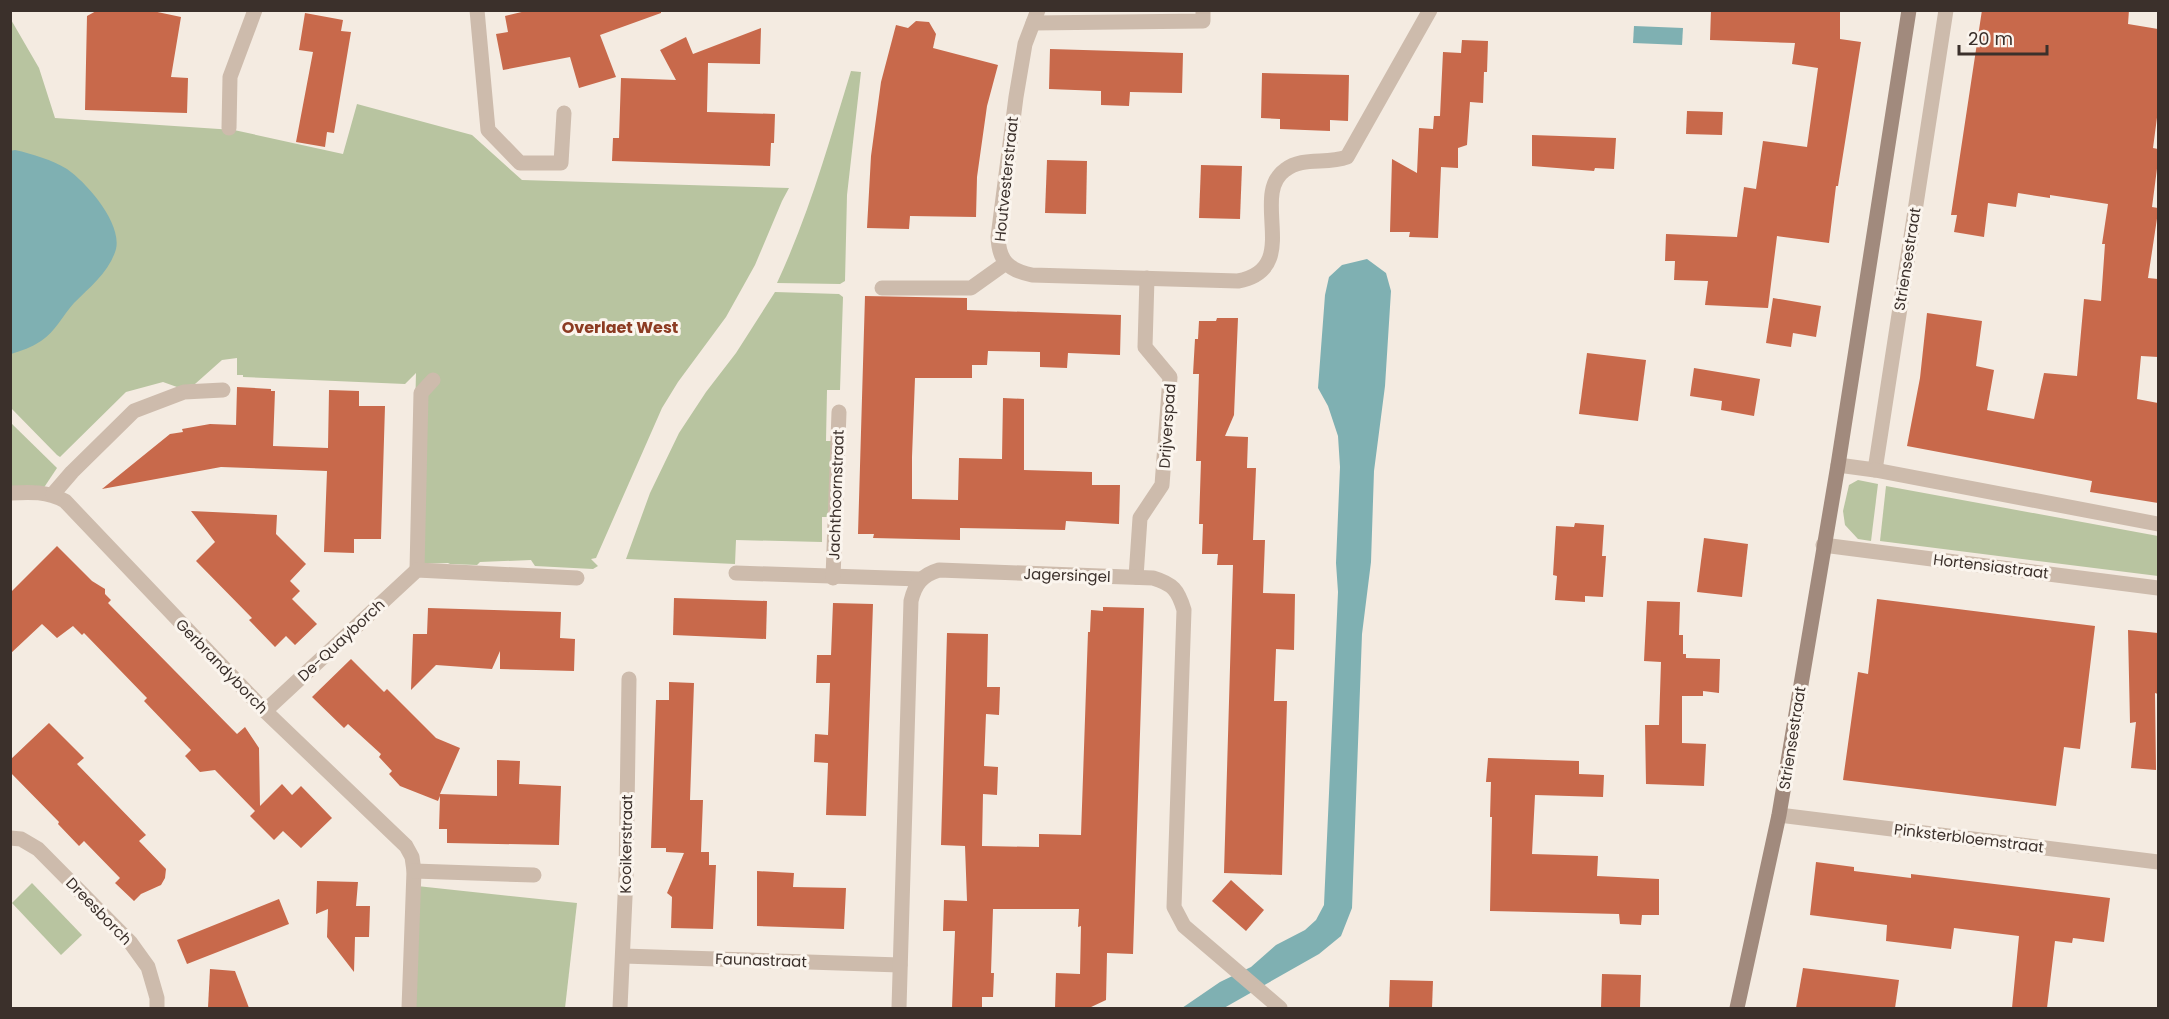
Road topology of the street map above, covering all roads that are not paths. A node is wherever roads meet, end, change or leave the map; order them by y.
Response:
1 (255, 10) edge
2 (477, 10) edge
3 (1203, 10) edge
4 (1430, 10) edge
5 (1909, 10) edge
6 (1946, 10) edge
7 (1036, 17) edge
8 (564, 113) dead end
9 (229, 128) dead end
10 (1006, 263) junction
11 (1147, 278) junction
12 (882, 288) dead end
13 (433, 380) dead end
14 (223, 390) dead end
15 (839, 412) dead end
16 (1838, 465) junction
17 (1875, 470) junction
18 (10, 493) edge
19 (53, 494) junction
20 (2158, 524) edge
21 (1823, 545) junction
22 (417, 570) junction
23 (736, 573) dead end
24 (1136, 577) junction
25 (577, 578) dead end
26 (833, 578) junction
27 (920, 579) junction
28 (2158, 588) edge
29 (628, 679) dead end
30 (265, 711) junction
31 (1779, 815) junction
32 (10, 837) edge
33 (2158, 862) edge
34 (414, 871) junction
35 (534, 875) dead end
36 (623, 956) junction
37 (900, 965) junction
38 (157, 1008) edge
39 (409, 1008) edge
40 (621, 1008) edge
41 (899, 1008) edge
42 (1280, 1008) edge
43 (1737, 1008) edge

1 - 9 street
2 - 8 street
3 - 7 street, Houtvesterstraat
4 - 11 street
5 - 16 street, Striensestraat
6 - 17 street, Striensestraat
7 - 10 street, Houtvesterstraat
10 - 11 street, Houtvesterstraat
10 - 12 street
11 - 24 street, Drijverspad
13 - 22 street
14 - 19 street
15 - 26 street, Jachthoornstraat
16 - 17 street
16 - 21 street, Striensestraat
17 - 20 street
18 - 19 street
19 - 30 street, Gerbrandyborch
21 - 28 street, Hortensiastraat
21 - 31 street, Striensestraat
22 - 25 street
22 - 30 street, De-Quayborch
23 - 26 street, Jachthoornstraat
24 - 27 street, Jagersingel
24 - 42 street, Jagersingel
26 - 27 street, Jachthoornstraat
27 - 37 street
29 - 36 street, Kooikerstraat
30 - 34 street, Gerbrandyborch
31 - 33 street, Pinksterbloemstraat
31 - 43 street, Striensestraat
32 - 38 street, Dreesborch
34 - 35 street
34 - 39 street
36 - 37 street, Faunastraat
36 - 40 street, Kooikerstraat
37 - 41 street

